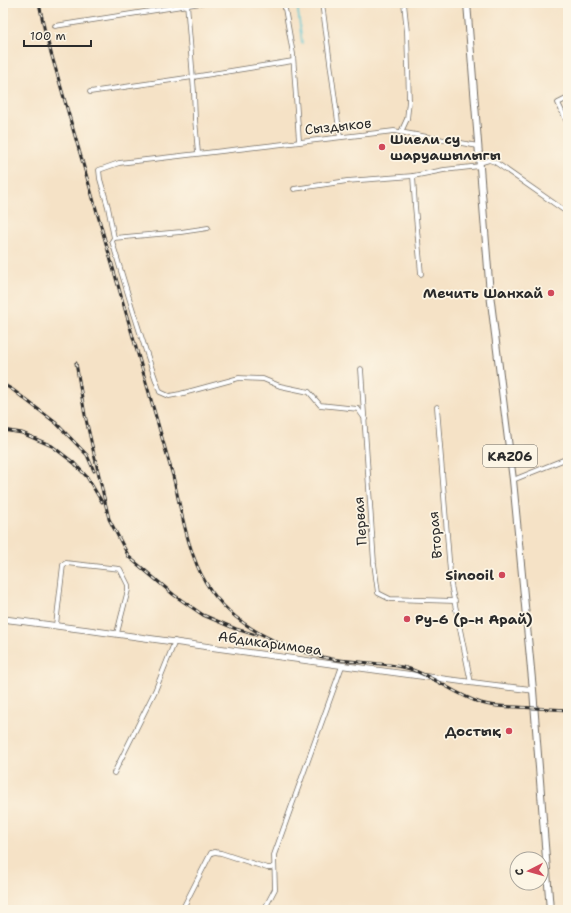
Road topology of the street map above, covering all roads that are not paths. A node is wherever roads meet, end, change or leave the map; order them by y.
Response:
1 (201, 3) edge
2 (284, 3) edge
3 (322, 3) edge
4 (404, 3) edge
5 (468, 3) edge
6 (187, 4) edge
7 (55, 26) dead end
8 (293, 61) junction
9 (193, 77) junction
10 (90, 92) dead end
11 (568, 98) edge
12 (568, 124) edge
13 (401, 132) junction
14 (340, 137) junction
15 (299, 141) junction
16 (478, 146) junction
17 (198, 153) junction
18 (480, 164) junction
19 (413, 176) junction
20 (294, 189) dead end
21 (568, 213) edge
22 (208, 228) dead end
23 (114, 238) junction
24 (421, 274) dead end
25 (361, 369) dead end
26 (437, 407) dead end
27 (365, 419) junction
28 (568, 458) edge
29 (513, 480) junction
30 (454, 601) junction
31 (3, 618) edge
32 (56, 625) junction
33 (117, 633) junction
34 (175, 642) junction
35 (342, 666) junction
36 (471, 683) junction
37 (534, 690) junction
38 (114, 773) dead end
39 (274, 866) junction
40 (182, 910) edge
41 (264, 910) edge
42 (550, 910) edge

1 - 6 street
2 - 8 street
3 - 14 street
4 - 13 street
5 - 16 main road, KАZ06
6 - 7 street
6 - 9 street
8 - 9 street
8 - 15 street
9 - 10 street
9 - 17 street
11 - 12 street
13 - 14 street, Сыздыков
13 - 16 street, Сыздыков
14 - 15 street, Сыздыков
15 - 17 street, Сыздыков
16 - 18 main road, KАZ06
17 - 23 street, Сыздыков
18 - 19 street
18 - 21 street
18 - 29 main road, KАZ06
19 - 20 street
19 - 24 street
22 - 23 street
23 - 27 street
25 - 27 street, Первая
26 - 30 street, Вторая
27 - 30 street, Первая
28 - 29 street
29 - 37 main road, KАZ06
30 - 36 street, Вторая
31 - 32 main road, Абдикаримова
32 - 33 main road, Абдикаримова
32 - 33 street
33 - 34 main road, Абдикаримова
34 - 35 main road, Абдикаримова
34 - 38 street
35 - 36 main road, Абдикаримова
35 - 39 street
36 - 37 main road, Абдикаримова
37 - 42 main road, KАZ06
39 - 40 street
39 - 41 street

